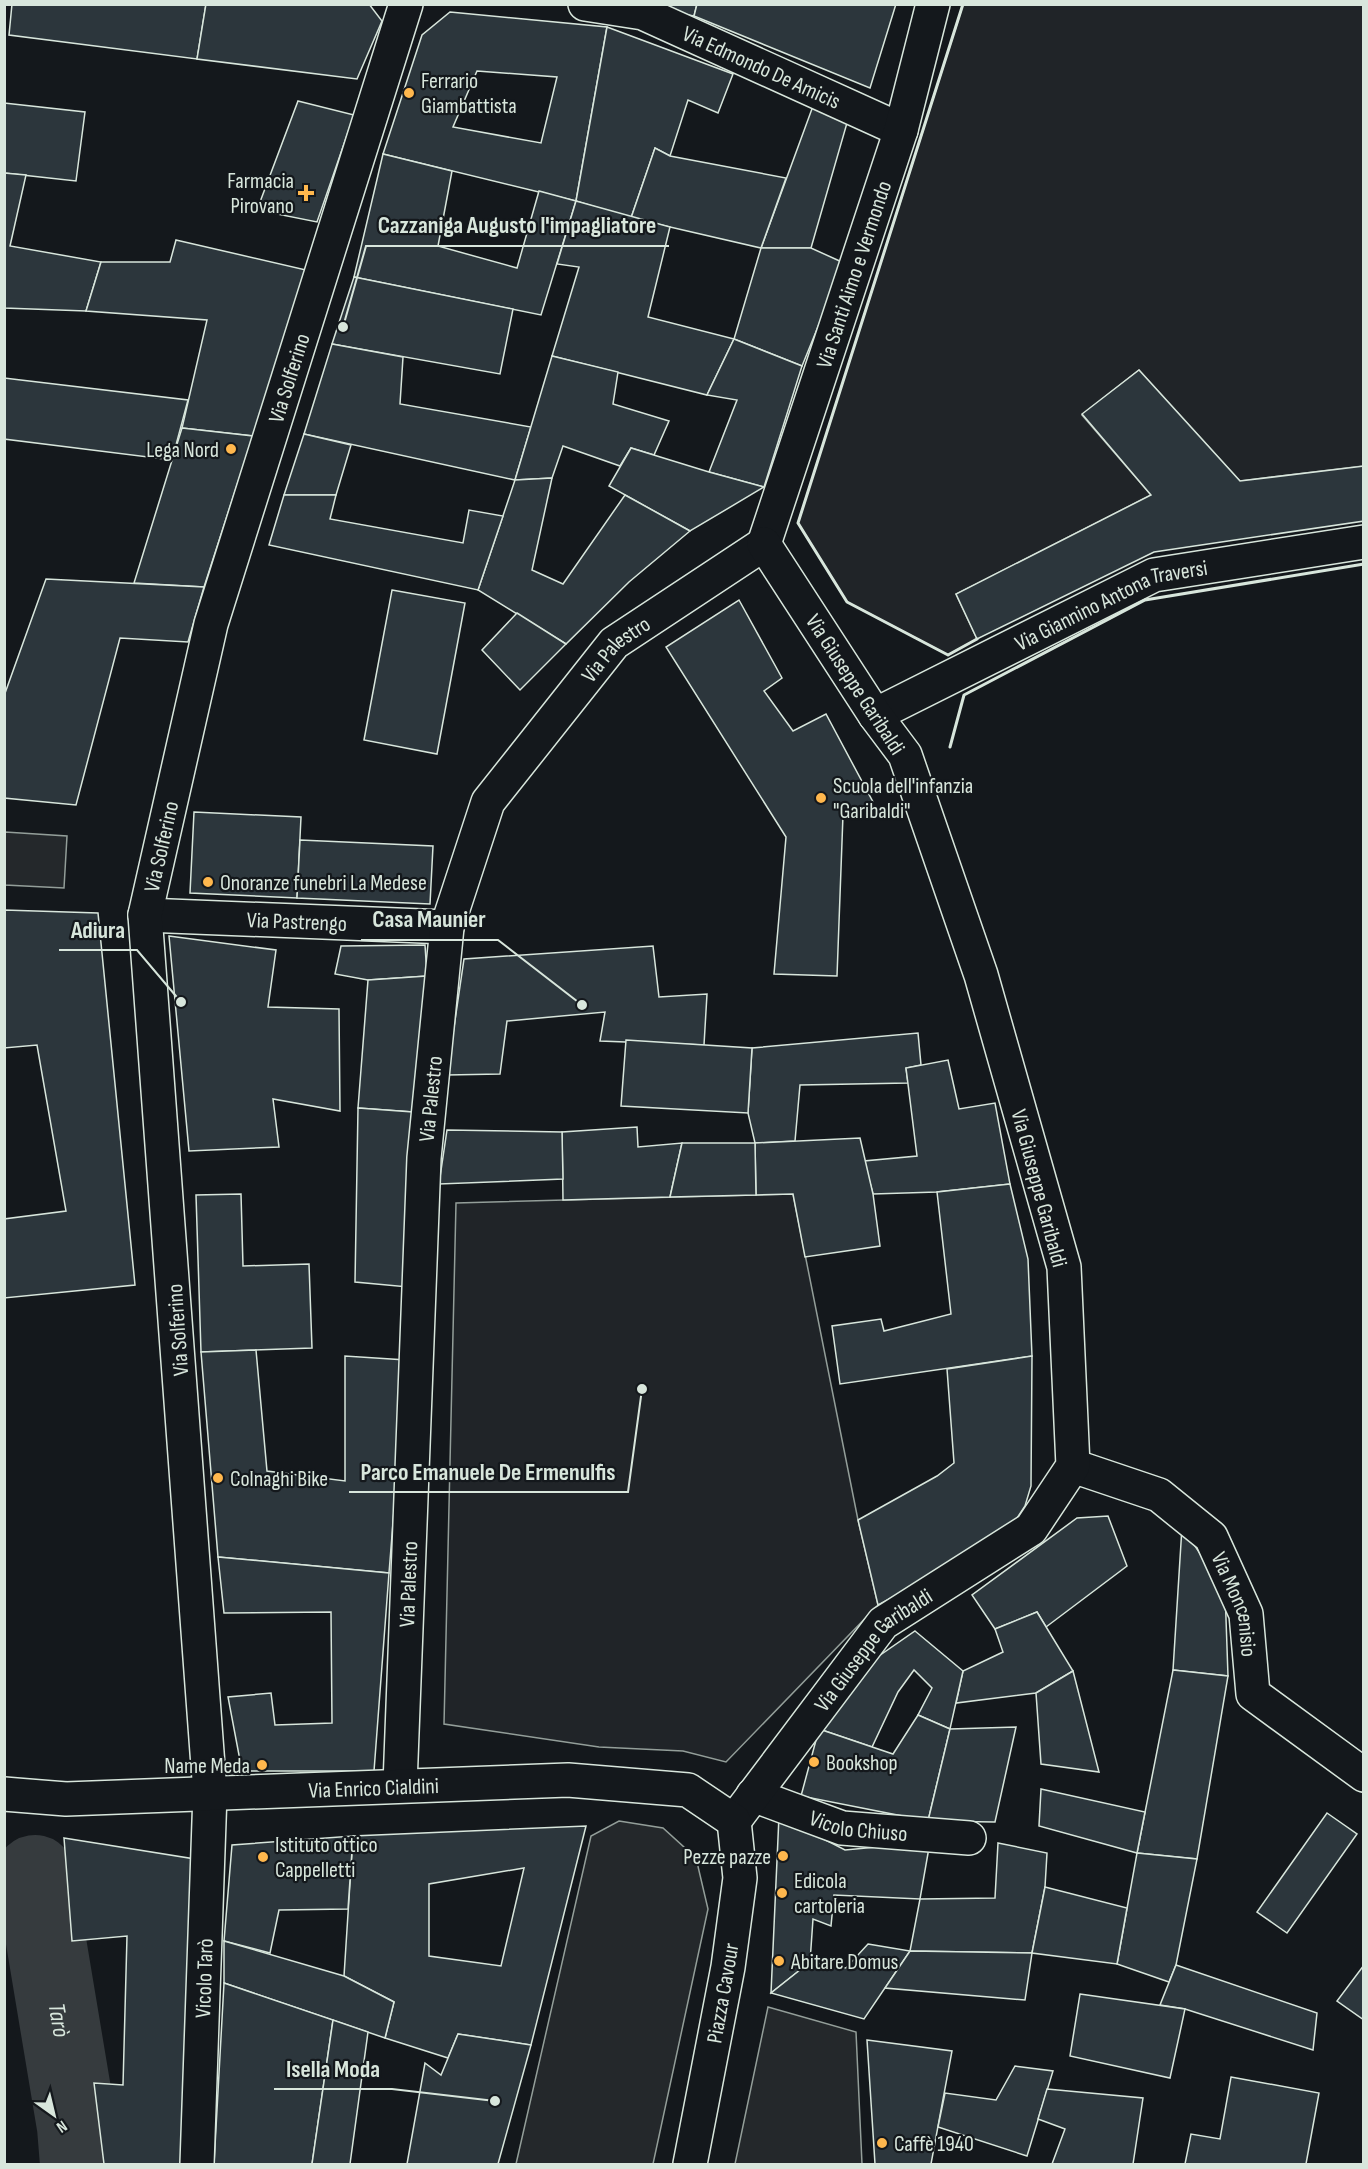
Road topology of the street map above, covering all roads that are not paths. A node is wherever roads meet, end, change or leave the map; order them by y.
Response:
1 (406, 4) edge
2 (585, 4) edge
3 (933, 4) edge
4 (901, 130) junction
5 (1364, 542) edge
6 (764, 544) junction
7 (875, 715) junction
8 (145, 915) junction
9 (447, 927) junction
10 (1073, 1466) junction
11 (1364, 1775) edge
12 (400, 1785) junction
13 (210, 1793) junction
14 (4, 1794) edge
15 (743, 1808) junction
16 (969, 1838) dead end
17 (196, 2164) edge
18 (690, 2164) edge

1 - 8 street, Via Solferino
2 - 4 street, Via Edmondo De Amicis
3 - 4 street, Via Santi Aimo e Vermondo
4 - 6 street, Via Santi Aimo e Vermondo
5 - 7 street, Via Giannino Antona Traversi
6 - 7 street, Via Giuseppe Garibaldi
6 - 9 street, Via Palestro
7 - 10 street, Via Giuseppe Garibaldi
8 - 9 street, Via Pastrengo
8 - 13 street, Via Solferino
9 - 12 street, Via Palestro
10 - 11 street, Via Moncenisio
10 - 15 street, Via Giuseppe Garibaldi
12 - 13 street, Via Enrico Cialdini
12 - 15 street, Via Enrico Cialdini
13 - 14 street, Via Enrico Cialdini
13 - 17 street, Vicolo Tarò
15 - 16 street, Vicolo Chiuso
15 - 18 street, Piazza Cavour

